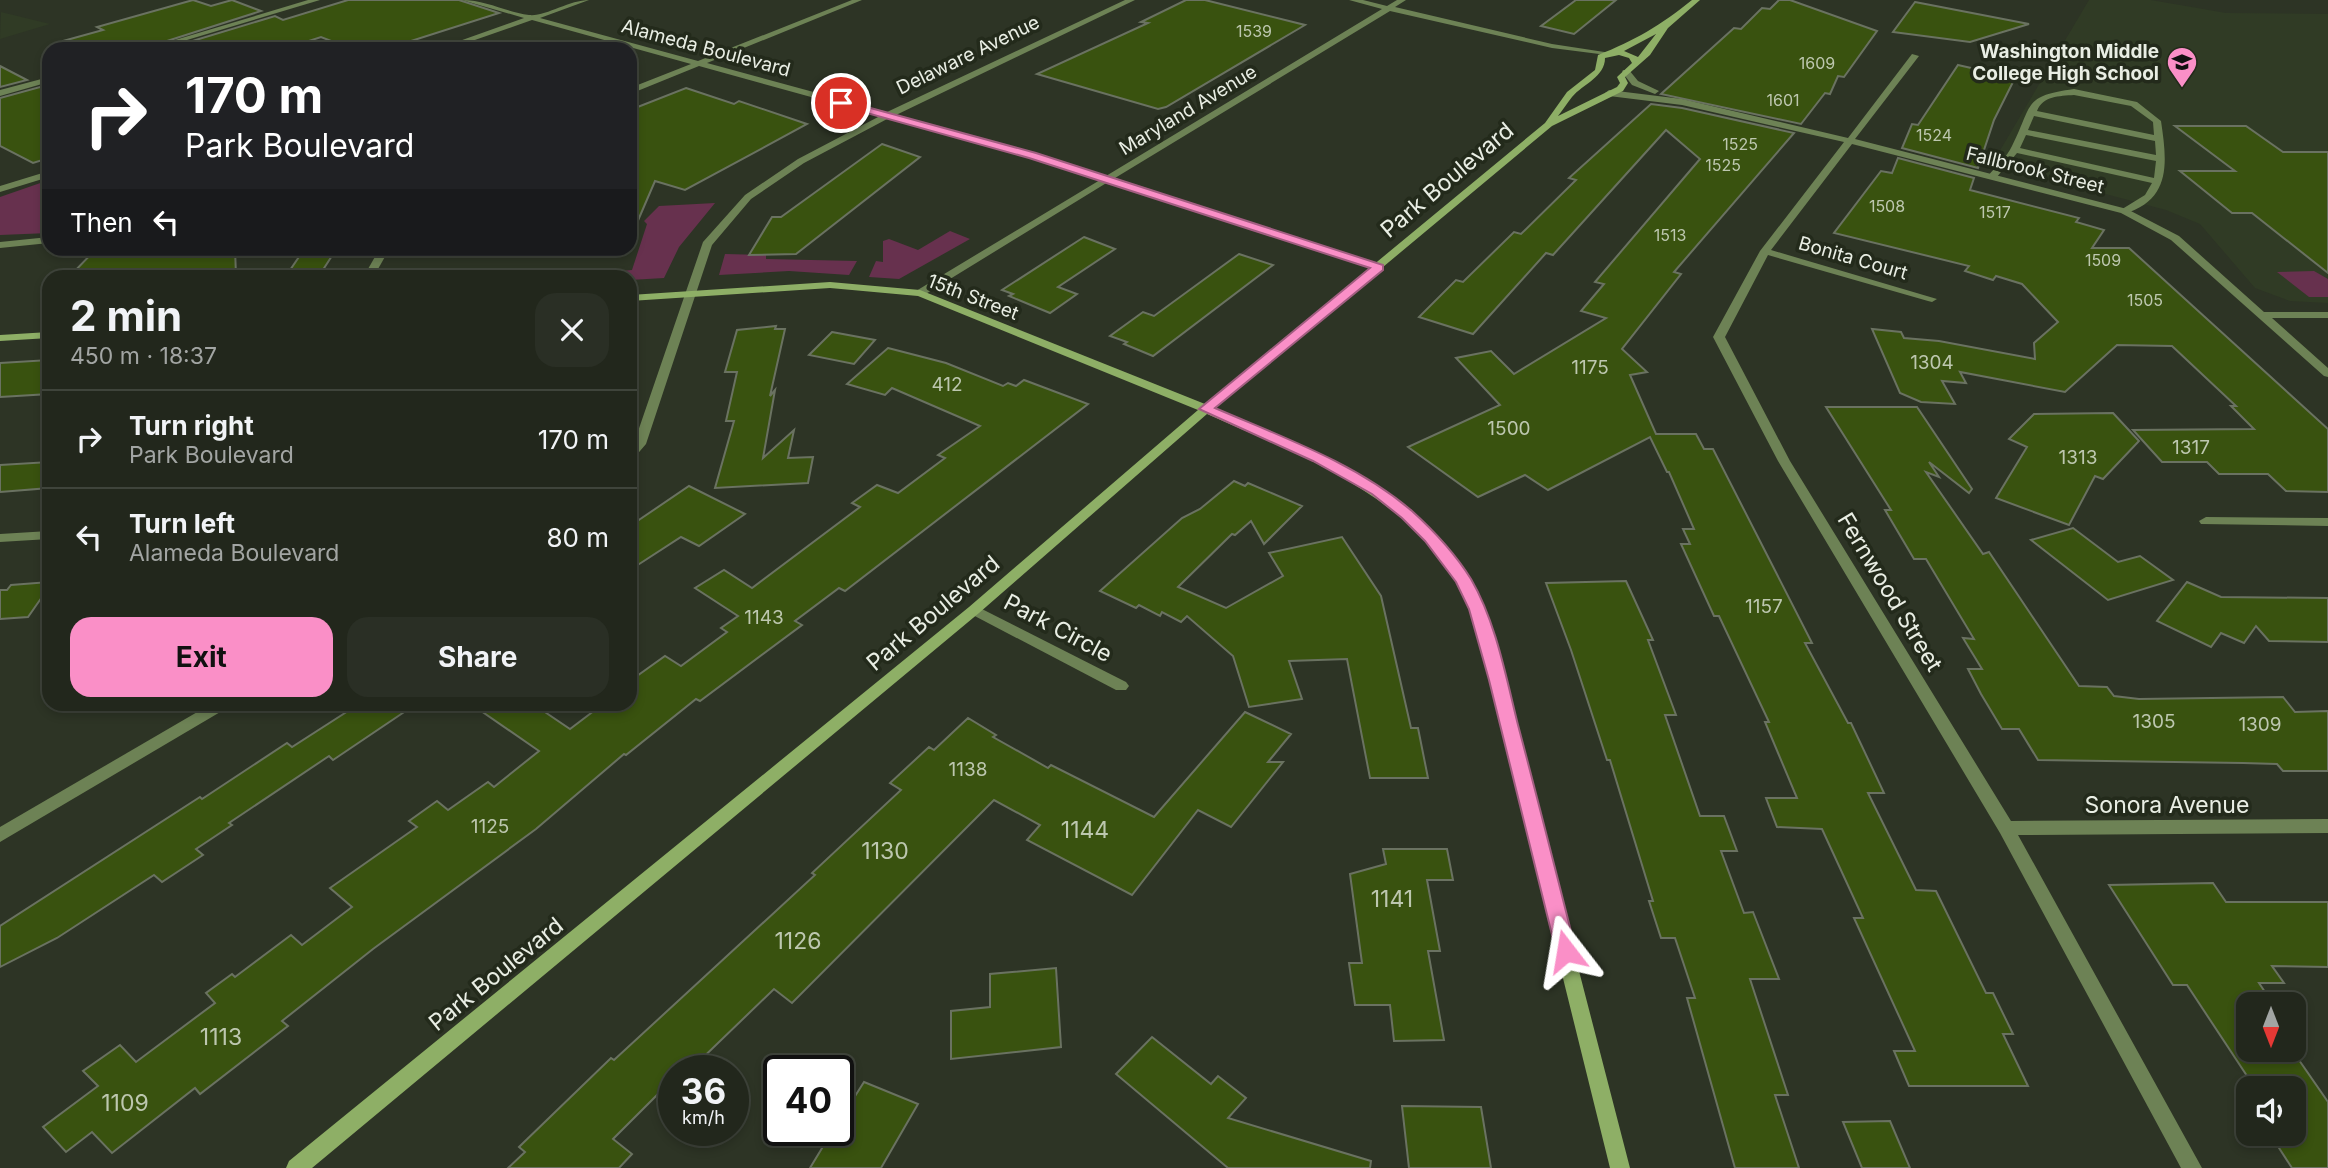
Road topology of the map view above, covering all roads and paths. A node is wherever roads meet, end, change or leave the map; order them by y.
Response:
1 (316, 0) edge
2 (466, 0) edge
3 (585, 0) edge
4 (858, 0) edge
5 (1131, 0) edge
6 (1353, 0) edge
7 (1402, 0) edge
8 (1696, 0) edge
9 (1389, 8) junction
10 (531, 18) junction
11 (1665, 26) junction
12 (173, 42) edge
13 (461, 42) edge
14 (618, 42) edge
15 (1552, 46) junction
16 (637, 47) edge
17 (1611, 53) junction
18 (1915, 56) dead end
19 (1636, 63) junction
20 (697, 64) junction
21 (1601, 66) junction
22 (1626, 72) junction
23 (42, 81) edge
24 (1588, 81) junction
25 (637, 88) edge
26 (0, 93) edge
27 (1609, 93) junction
28 (1682, 102) junction
29 (2032, 113) junction
30 (889, 116) junction
31 (1548, 125) junction
32 (2023, 132) junction
33 (2160, 139) junction
34 (1851, 141) junction
35 (2015, 150) junction
36 (2161, 159) junction
37 (42, 176) edge
38 (1993, 176) junction
39 (1106, 179) junction
40 (2158, 182) junction
41 (2, 187) edge
42 (2124, 211) junction
43 (42, 241) edge
44 (5, 245) edge
45 (1765, 251) junction
46 (0, 256) edge
47 (1379, 267) junction
48 (920, 293) junction
49 (691, 294) junction
50 (637, 298) edge
51 (1932, 299) dead end
52 (2262, 315) junction
53 (2328, 315) edge
54 (42, 335) edge
55 (0, 338) edge
56 (2328, 374) edge
57 (1206, 409) junction
58 (637, 447) edge
59 (2206, 522) dead end
60 (2328, 522) edge
61 (42, 535) edge
62 (0, 538) edge
63 (974, 610) junction
64 (1121, 686) dead end
65 (210, 711) edge
66 (2328, 826) edge
67 (2006, 828) junction
68 (0, 835) edge
69 (296, 1168) edge
70 (1620, 1168) edge
71 (2192, 1168) edge

1 - 12 street
2 - 10 street, Alameda Boulevard
3 - 10 street
4 - 20 street
5 - 30 street, Delaware Avenue
6 - 9 street
7 - 9 street, Maryland Avenue
8 - 11 street
9 - 15 street
9 - 39 street, Maryland Avenue
10 - 13 street
10 - 14 street, Alameda Boulevard
11 - 17 street
11 - 19 street
15 - 17 street
15 - 21 street
16 - 20 street, Alameda Boulevard
17 - 19 street
17 - 21 street, Park Boulevard
18 - 34 street, Fernwood Street
19 - 22 street
20 - 25 street
20 - 30 street, Alameda Boulevard
21 - 24 street, Park Boulevard
22 - 27 street
22 - 28 street
23 - 26 street
24 - 27 street
24 - 31 street, Park Boulevard
27 - 28 street
27 - 31 street
28 - 34 street, Fallbrook Street
29 - 32 street
29 - 33 street
29 - 33 street
30 - 39 street, Alameda Boulevard
30 - 49 street, Delaware Avenue
31 - 47 street, Park Boulevard
32 - 35 street
32 - 36 street
33 - 36 street
34 - 38 street, Fallbrook Street
34 - 45 street, Fernwood Street
35 - 38 street
35 - 40 street
36 - 40 street
37 - 41 street
38 - 42 street, Fallbrook Street
39 - 47 street, Alameda Boulevard
39 - 48 street, Maryland Avenue
40 - 42 street
42 - 52 street, Fallbrook Street
43 - 44 street
44 - 46 street
45 - 51 street, Bonita Court
45 - 67 street, Fernwood Street
47 - 57 street, Park Boulevard
48 - 49 street, 15th Street
48 - 57 street, 15th Street
49 - 50 street, 15th Street
49 - 58 street, Delaware Avenue
52 - 53 street
52 - 56 street, Fallbrook Street
54 - 55 street
57 - 63 street, Park Boulevard
57 - 70 street, 15th Street
59 - 60 street
61 - 62 street
63 - 64 street, Park Circle
63 - 69 street, Park Boulevard
65 - 68 street
66 - 67 street, Sonora Avenue
67 - 71 street, Fernwood Street

